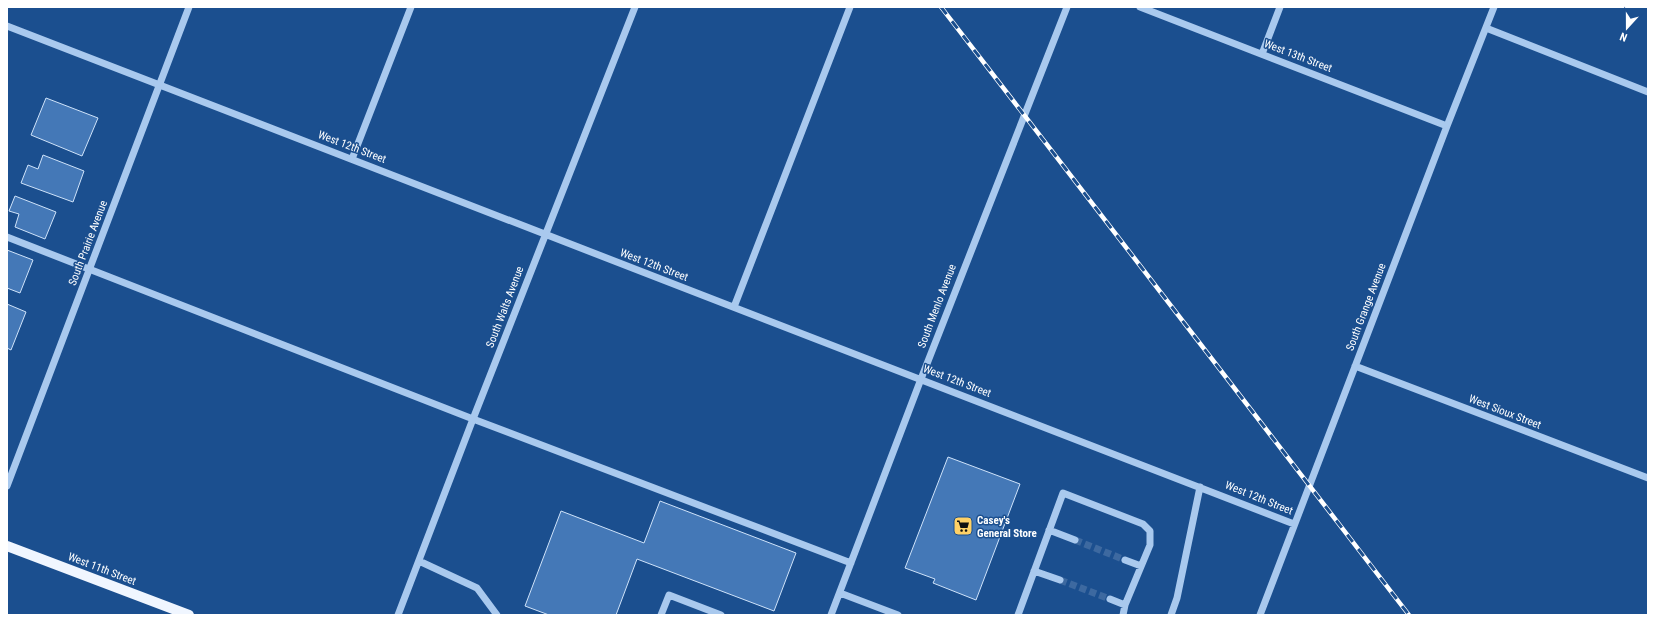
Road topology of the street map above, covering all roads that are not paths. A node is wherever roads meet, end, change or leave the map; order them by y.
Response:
1 (189, 7) edge
2 (410, 7) edge
3 (634, 7) edge
4 (850, 7) edge
5 (1067, 7) edge
6 (1140, 7) edge
7 (1280, 7) edge
8 (1494, 7) edge
9 (7, 26) edge
10 (1486, 28) junction
11 (1262, 54) junction
12 (160, 84) junction
13 (1648, 92) edge
14 (1447, 126) junction
15 (352, 159) junction
16 (545, 235) junction
17 (7, 238) edge
18 (89, 270) junction
19 (734, 307) junction
20 (1355, 366) junction
21 (921, 379) junction
22 (473, 419) junction
23 (1648, 478) edge
24 (7, 486) edge
25 (1200, 487) junction
26 (1294, 524) junction
27 (1049, 530) junction
28 (1075, 540) tunnel mouth
29 (7, 546) edge
30 (1125, 560) tunnel mouth
31 (419, 561) junction
32 (851, 563) junction
33 (1141, 566) junction
34 (1034, 571) junction
35 (1060, 580) tunnel mouth
36 (840, 592) junction
37 (1110, 599) tunnel mouth
38 (1125, 605) junction
39 (189, 615) edge
40 (398, 615) edge
41 (497, 615) edge
42 (661, 615) edge
43 (721, 615) edge
44 (831, 615) edge
45 (898, 615) edge
46 (1018, 615) edge
47 (1123, 615) edge
48 (1171, 615) edge
49 (1260, 615) edge

1 - 12 street, South Prairie Avenue
2 - 15 street
3 - 16 street, South Walts Avenue
4 - 19 street
5 - 21 street, South Menlo Avenue
6 - 11 street, West 13th Street
7 - 11 street
8 - 10 street, South Grange Avenue
9 - 12 street, West 12th Street
10 - 13 street
10 - 14 street, South Grange Avenue
11 - 14 street, West 13th Street
12 - 15 street, West 12th Street
12 - 18 street, South Prairie Avenue
14 - 20 street, South Grange Avenue
15 - 16 street, West 12th Street
16 - 19 street, West 12th Street
16 - 22 street, South Walts Avenue
17 - 18 street
18 - 22 street
18 - 24 street, South Prairie Avenue
19 - 21 street, West 12th Street
20 - 23 street, West Sioux Street
20 - 26 street, South Grange Avenue
21 - 25 street, West 12th Street
21 - 32 street, South Menlo Avenue
22 - 31 street, South Walts Avenue
22 - 32 street
25 - 26 street, West 12th Street
25 - 48 street
26 - 49 street, South Grange Avenue
27 - 28 street
27 - 33 street
27 - 34 street
29 - 39 main road, West 11th Street
30 - 33 street
31 - 40 street, South Walts Avenue
31 - 41 street
32 - 36 street, South Menlo Avenue
33 - 38 street
34 - 35 street
34 - 46 street
36 - 44 street, South Menlo Avenue
36 - 45 street
37 - 38 street
38 - 47 street
42 - 43 street

